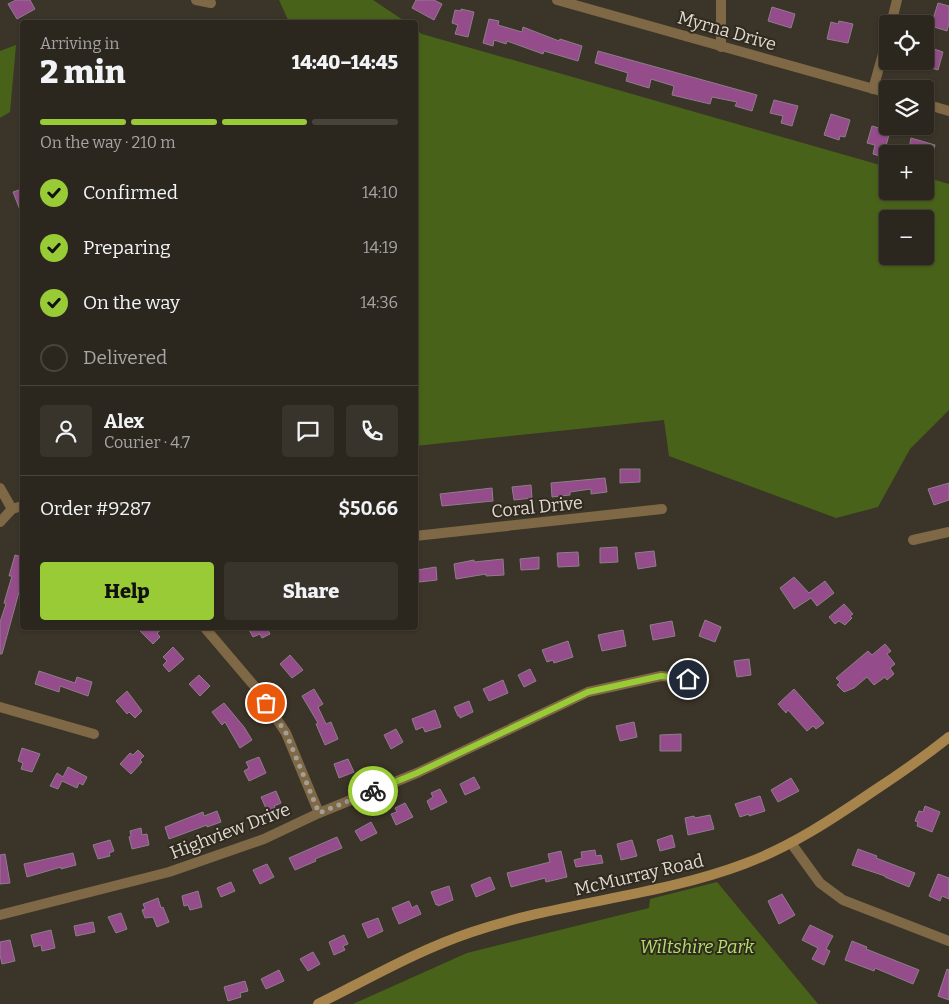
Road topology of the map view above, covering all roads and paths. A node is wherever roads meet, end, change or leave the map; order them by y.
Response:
1 (196, 0) edge
2 (557, 0) edge
3 (721, 0) edge
4 (897, 0) edge
5 (211, 3) dead end
6 (893, 15) edge
7 (722, 47) junction
8 (879, 68) edge
9 (873, 89) junction
10 (879, 91) edge
11 (934, 107) edge
12 (949, 111) edge
13 (0, 488) edge
14 (17, 508) edge
15 (662, 510) dead end
16 (0, 522) edge
17 (949, 532) edge
18 (418, 536) edge
19 (913, 540) dead end
20 (207, 630) edge
21 (688, 679) dead end
22 (0, 707) edge
23 (94, 734) dead end
24 (949, 737) edge
25 (319, 813) junction
26 (791, 843) junction
27 (0, 915) edge
28 (949, 941) edge
29 (318, 1004) edge

1 - 5 street
2 - 7 street, Myrna Drive
3 - 7 street
4 - 6 street
7 - 9 street, Myrna Drive
8 - 9 street
9 - 10 street, Myrna Drive
11 - 12 street
13 - 14 street
14 - 16 street
15 - 18 street, Coral Drive
17 - 19 street
20 - 25 street
21 - 25 street, Highview Drive
22 - 23 street
24 - 26 main road, McMurray Road
25 - 27 street, Highview Drive
26 - 28 street
26 - 29 main road, McMurray Road

